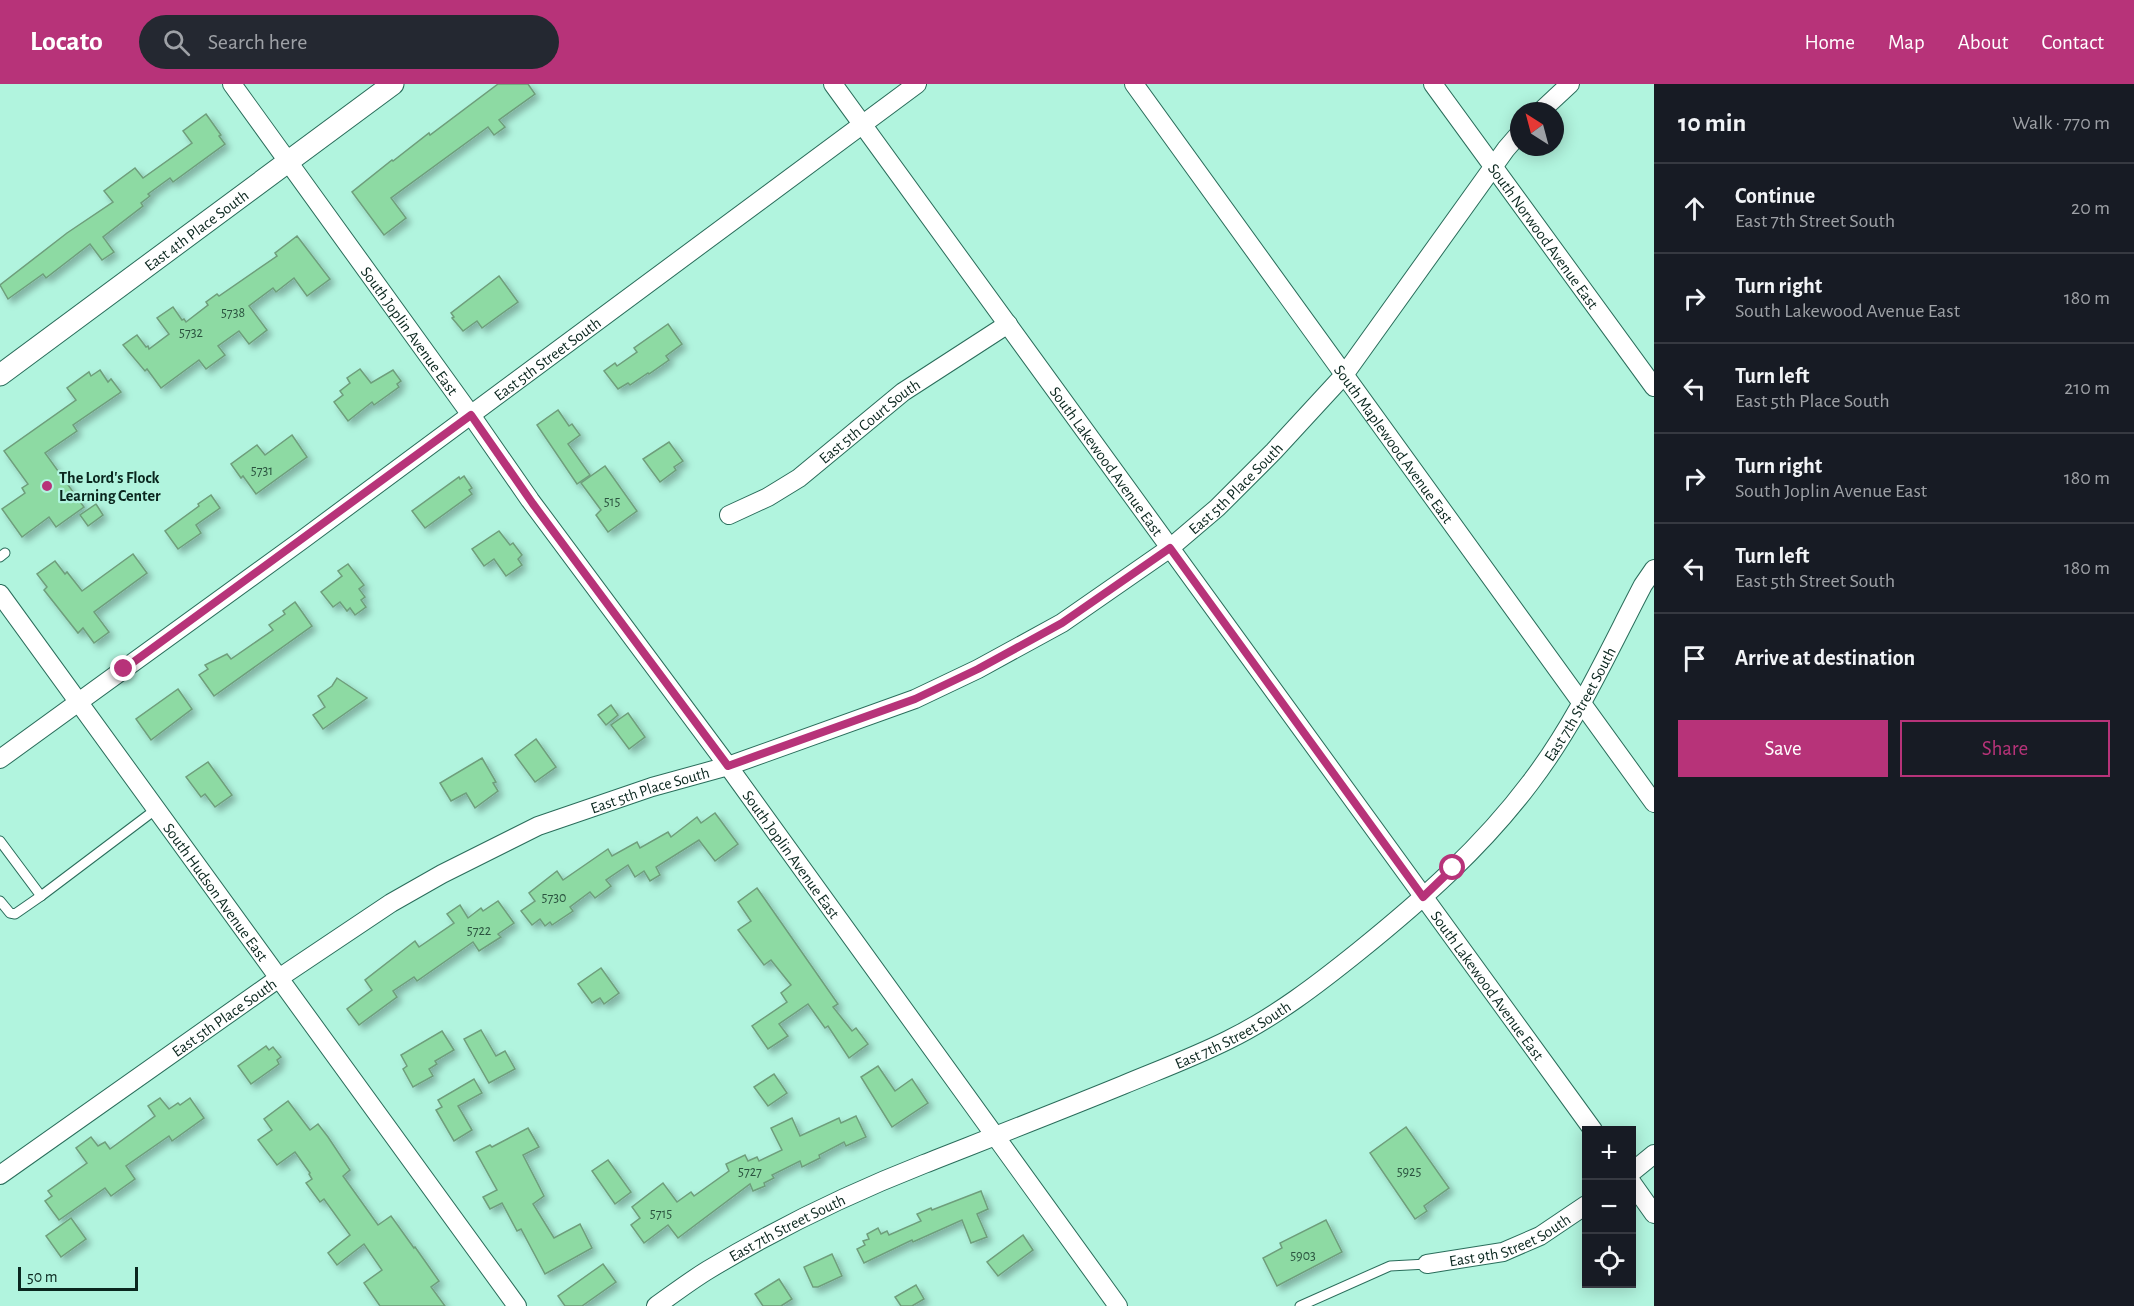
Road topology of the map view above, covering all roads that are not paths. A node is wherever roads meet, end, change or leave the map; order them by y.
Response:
1 (232, 84) edge
2 (393, 84) edge
3 (833, 84) edge
4 (917, 84) edge
5 (1134, 84) edge
6 (1433, 84) edge
7 (1570, 84) edge
8 (1551, 102) edge
9 (863, 124) junction
10 (1510, 146) edge
11 (288, 162) junction
12 (1493, 168) junction
13 (1008, 324) junction
14 (0, 375) edge
15 (1344, 375) junction
16 (1654, 387) edge
17 (471, 415) junction
18 (729, 515) dead end
19 (1170, 548) junction
20 (1654, 569) edge
21 (0, 594) edge
22 (1581, 702) junction
23 (78, 703) junction
24 (0, 759) edge
25 (728, 766) junction
26 (1654, 802) edge
27 (155, 810) junction
28 (0, 841) edge
29 (4, 853) edge
30 (41, 896) junction
31 (1423, 897) junction
32 (0, 901) edge
33 (279, 978) junction
34 (1589, 1126) edge
35 (996, 1137) junction
36 (1654, 1154) edge
37 (1636, 1169) edge
38 (0, 1175) edge
39 (1636, 1189) edge
40 (1582, 1208) edge
41 (1654, 1214) edge
42 (1427, 1264) joint
43 (517, 1306) edge
44 (656, 1306) edge
45 (1118, 1306) edge
46 (1300, 1306) edge

1 - 11 street, South Joplin Avenue East
2 - 11 street, East 4th Place South
3 - 9 street, South Lakewood Avenue East
4 - 9 street, East 5th Street South
5 - 15 street, South Maplewood Avenue East
6 - 12 street, South Norwood Avenue East
7 - 8 street
9 - 13 street, South Lakewood Avenue East
9 - 17 street, East 5th Street South
10 - 12 street, East 5th Place South
11 - 14 street, East 4th Place South
11 - 17 street, South Joplin Avenue East
12 - 15 street, East 5th Place South
12 - 16 street, South Norwood Avenue East
13 - 18 street, East 5th Court South
13 - 19 street, South Lakewood Avenue East
15 - 19 street, East 5th Place South
15 - 22 street, South Maplewood Avenue East
17 - 23 street, East 5th Street South
17 - 25 street, South Joplin Avenue East
19 - 25 street, East 5th Place South
19 - 31 street, South Lakewood Avenue East
20 - 22 street, East 7th Street South
21 - 23 street, South Hudson Avenue East
22 - 26 street, South Maplewood Avenue East
22 - 31 street, East 7th Street South
23 - 24 street, East 5th Street South
23 - 27 street, South Hudson Avenue East
25 - 33 street, East 5th Place South
25 - 35 street, South Joplin Avenue East
27 - 30 lane
27 - 33 street, South Hudson Avenue East
28 - 29 lane
29 - 30 lane
30 - 32 lane
31 - 34 street, South Lakewood Avenue East
31 - 35 street, East 7th Street South
33 - 38 street, East 5th Place South
33 - 43 street, South Hudson Avenue East
35 - 44 street, East 7th Street South
35 - 45 street, South Joplin Avenue East
36 - 37 street
39 - 41 street
40 - 42 street, East 9th Street South
42 - 46 lane

